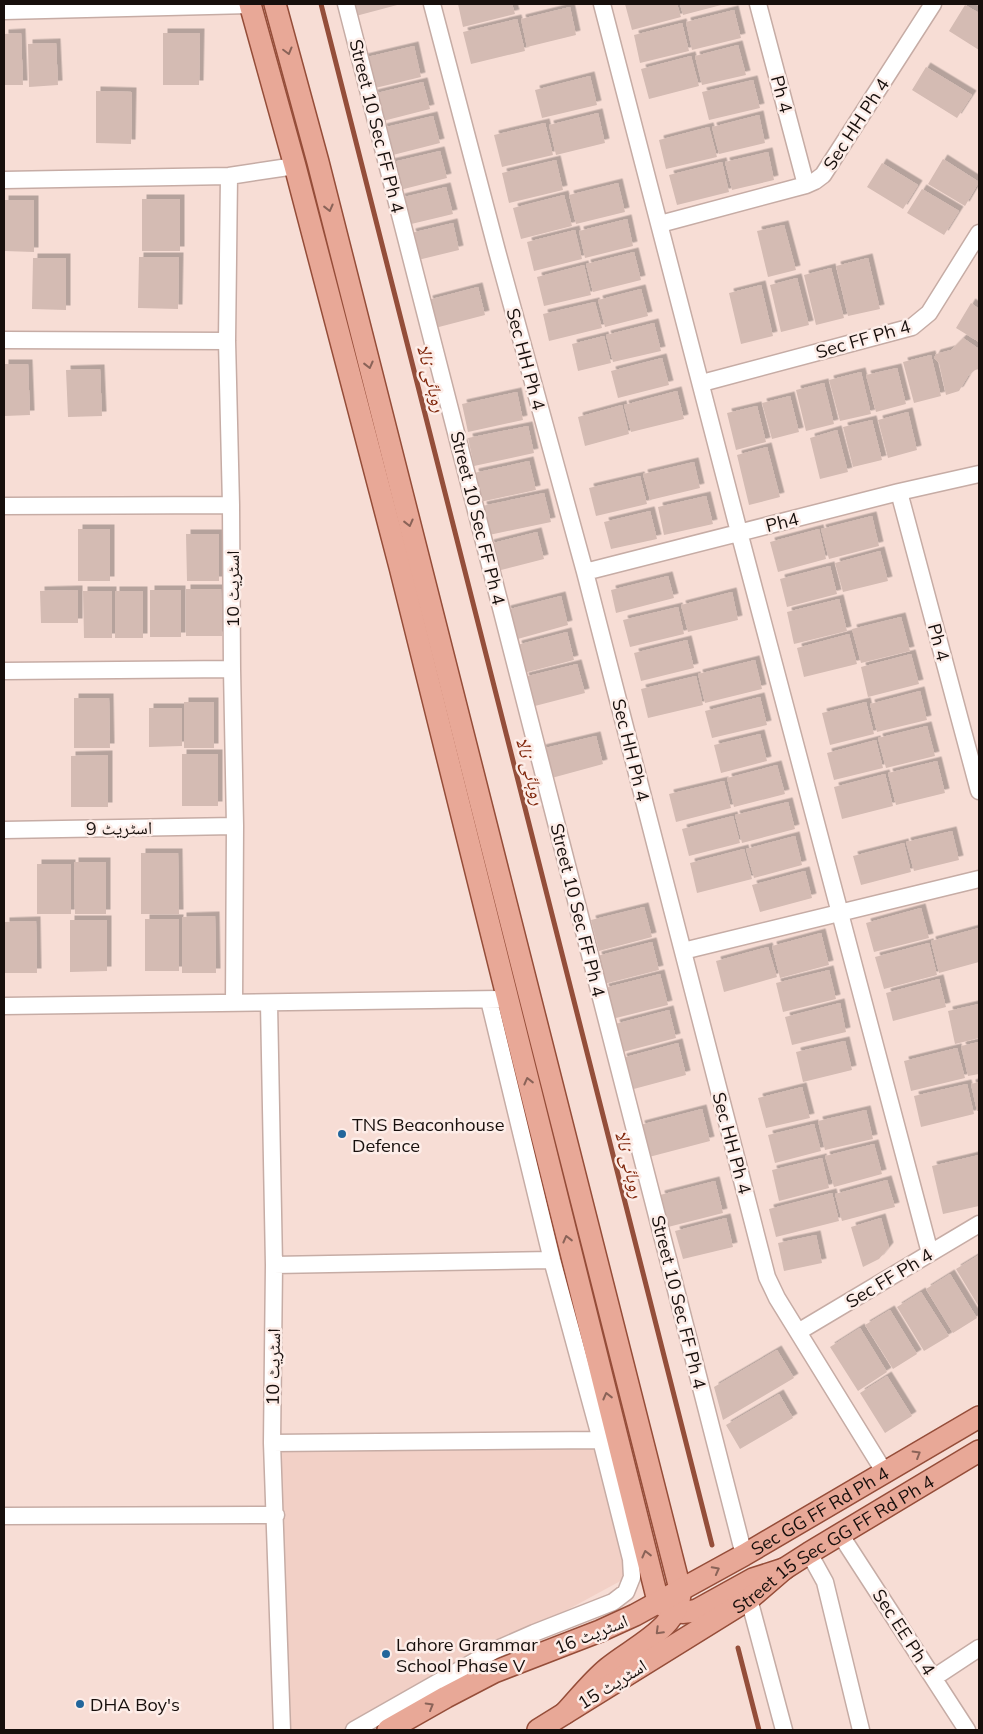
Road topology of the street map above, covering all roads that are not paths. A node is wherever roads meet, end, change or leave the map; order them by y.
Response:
1 (250, 4) edge
2 (275, 4) edge
3 (346, 4) edge
4 (432, 4) edge
5 (602, 4) edge
6 (758, 4) edge
7 (933, 4) edge
8 (4, 11) edge
9 (294, 166) junction
10 (229, 176) junction
11 (4, 180) edge
12 (806, 185) junction
13 (660, 224) junction
14 (979, 233) edge
15 (4, 340) edge
16 (227, 341) junction
17 (702, 383) junction
18 (979, 474) edge
19 (899, 492) junction
20 (231, 505) junction
21 (4, 506) edge
22 (739, 532) junction
23 (585, 572) junction
24 (232, 669) junction
25 (4, 671) edge
26 (979, 791) edge
27 (235, 826) junction
28 (4, 830) edge
29 (979, 879) edge
30 (841, 913) junction
31 (683, 950) junction
32 (498, 1000) junction
33 (234, 1003) junction
34 (270, 1003) junction
35 (4, 1006) edge
36 (550, 1212) junction
37 (979, 1224) edge
38 (930, 1253) junction
39 (552, 1260) junction
40 (274, 1265) junction
41 (798, 1332) junction
42 (979, 1417) edge
43 (601, 1440) junction
44 (272, 1443) junction
45 (979, 1451) edge
46 (885, 1473) junction
47 (276, 1515) junction
48 (4, 1516) edge
49 (840, 1534) junction
50 (809, 1553) junction
51 (744, 1555) junction
52 (784, 1569) junction
53 (680, 1589) junction
54 (749, 1599) junction
55 (666, 1606) junction
56 (687, 1638) joint
57 (979, 1648) edge
58 (934, 1678) junction
59 (565, 1713) junction
60 (282, 1730) edge
61 (354, 1730) edge
62 (388, 1730) edge
63 (538, 1730) edge
64 (784, 1730) edge
65 (861, 1730) edge
66 (967, 1730) edge

1 - 8 street
1 - 9 main road
2 -> 53 main road
3 - 51 street, Street 10 Sec FF Ph 4
4 - 23 street, Sec HH Ph 4
5 - 13 street
6 - 12 street, Ph 4
7 - 12 street, Sec HH Ph 4
9 - 10 street
9 - 32 main road
10 - 11 street
10 - 16 street, اسٹریٹ 10
12 - 13 street, Sec HH Ph 4
13 - 17 street
14 - 17 street, Sec FF Ph 4
15 - 16 street
16 - 20 street, اسٹریٹ 10
17 - 22 street
18 - 19 street, Ph4
19 - 22 street, Ph4
19 - 26 street, Ph 4
20 - 21 street
20 - 24 street, اسٹریٹ 10
22 - 23 street, Ph4
22 - 30 street
23 - 31 street, Sec HH Ph 4
24 - 25 street
24 - 27 street, اسٹریٹ 10
27 - 28 street, اسٹریٹ 9
27 - 33 street, اسٹریٹ 10
29 - 30 street
30 - 31 street
30 - 38 street
31 - 41 street, Sec HH Ph 4
32 - 34 street
32 - 36 main road
33 - 34 street
33 - 35 street
34 - 40 street, اسٹریٹ 10
36 - 39 street
55 -> 36 main road
37 - 38 street, Sec FF Ph 4
38 - 41 street, Sec FF Ph 4
39 - 40 street
39 - 43 street
40 - 44 street, اسٹریٹ 10
41 - 46 street, Sec HH Ph 4
46 -> 42 main road, Sec GG FF Rd Ph 4
43 - 44 street
43 - 61 street
44 - 47 street, اسٹریٹ 10
45 - 49 main road, Street 15 Sec GG FF Rd Ph 4
46 - 51 main road, Sec GG FF Rd Ph 4
47 - 48 street
47 - 60 street, اسٹریٹ 10
49 - 50 main road, Street 15 Sec GG FF Rd Ph 4
49 - 58 street, Sec EE Ph 4
50 - 52 main road, Street 15 Sec GG FF Rd Ph 4
50 - 65 street
53 -> 51 main road, Sec GG FF Rd Ph 4
52 - 54 main road, Street 15 Sec GG FF Rd Ph 4
52 - 55 main road
53 - 55 main road, Sec GG FF Rd Ph 4
54 - 56 main road, Street 15 Sec GG FF Rd Ph 4
54 - 64 street
55 -> 59 main road
62 -> 55 main road, اسٹریٹ 16
56 - 59 main road, اسٹریٹ 15
57 - 58 street
58 - 66 street, Sec EE Ph 4
59 - 63 main road, اسٹریٹ 15

